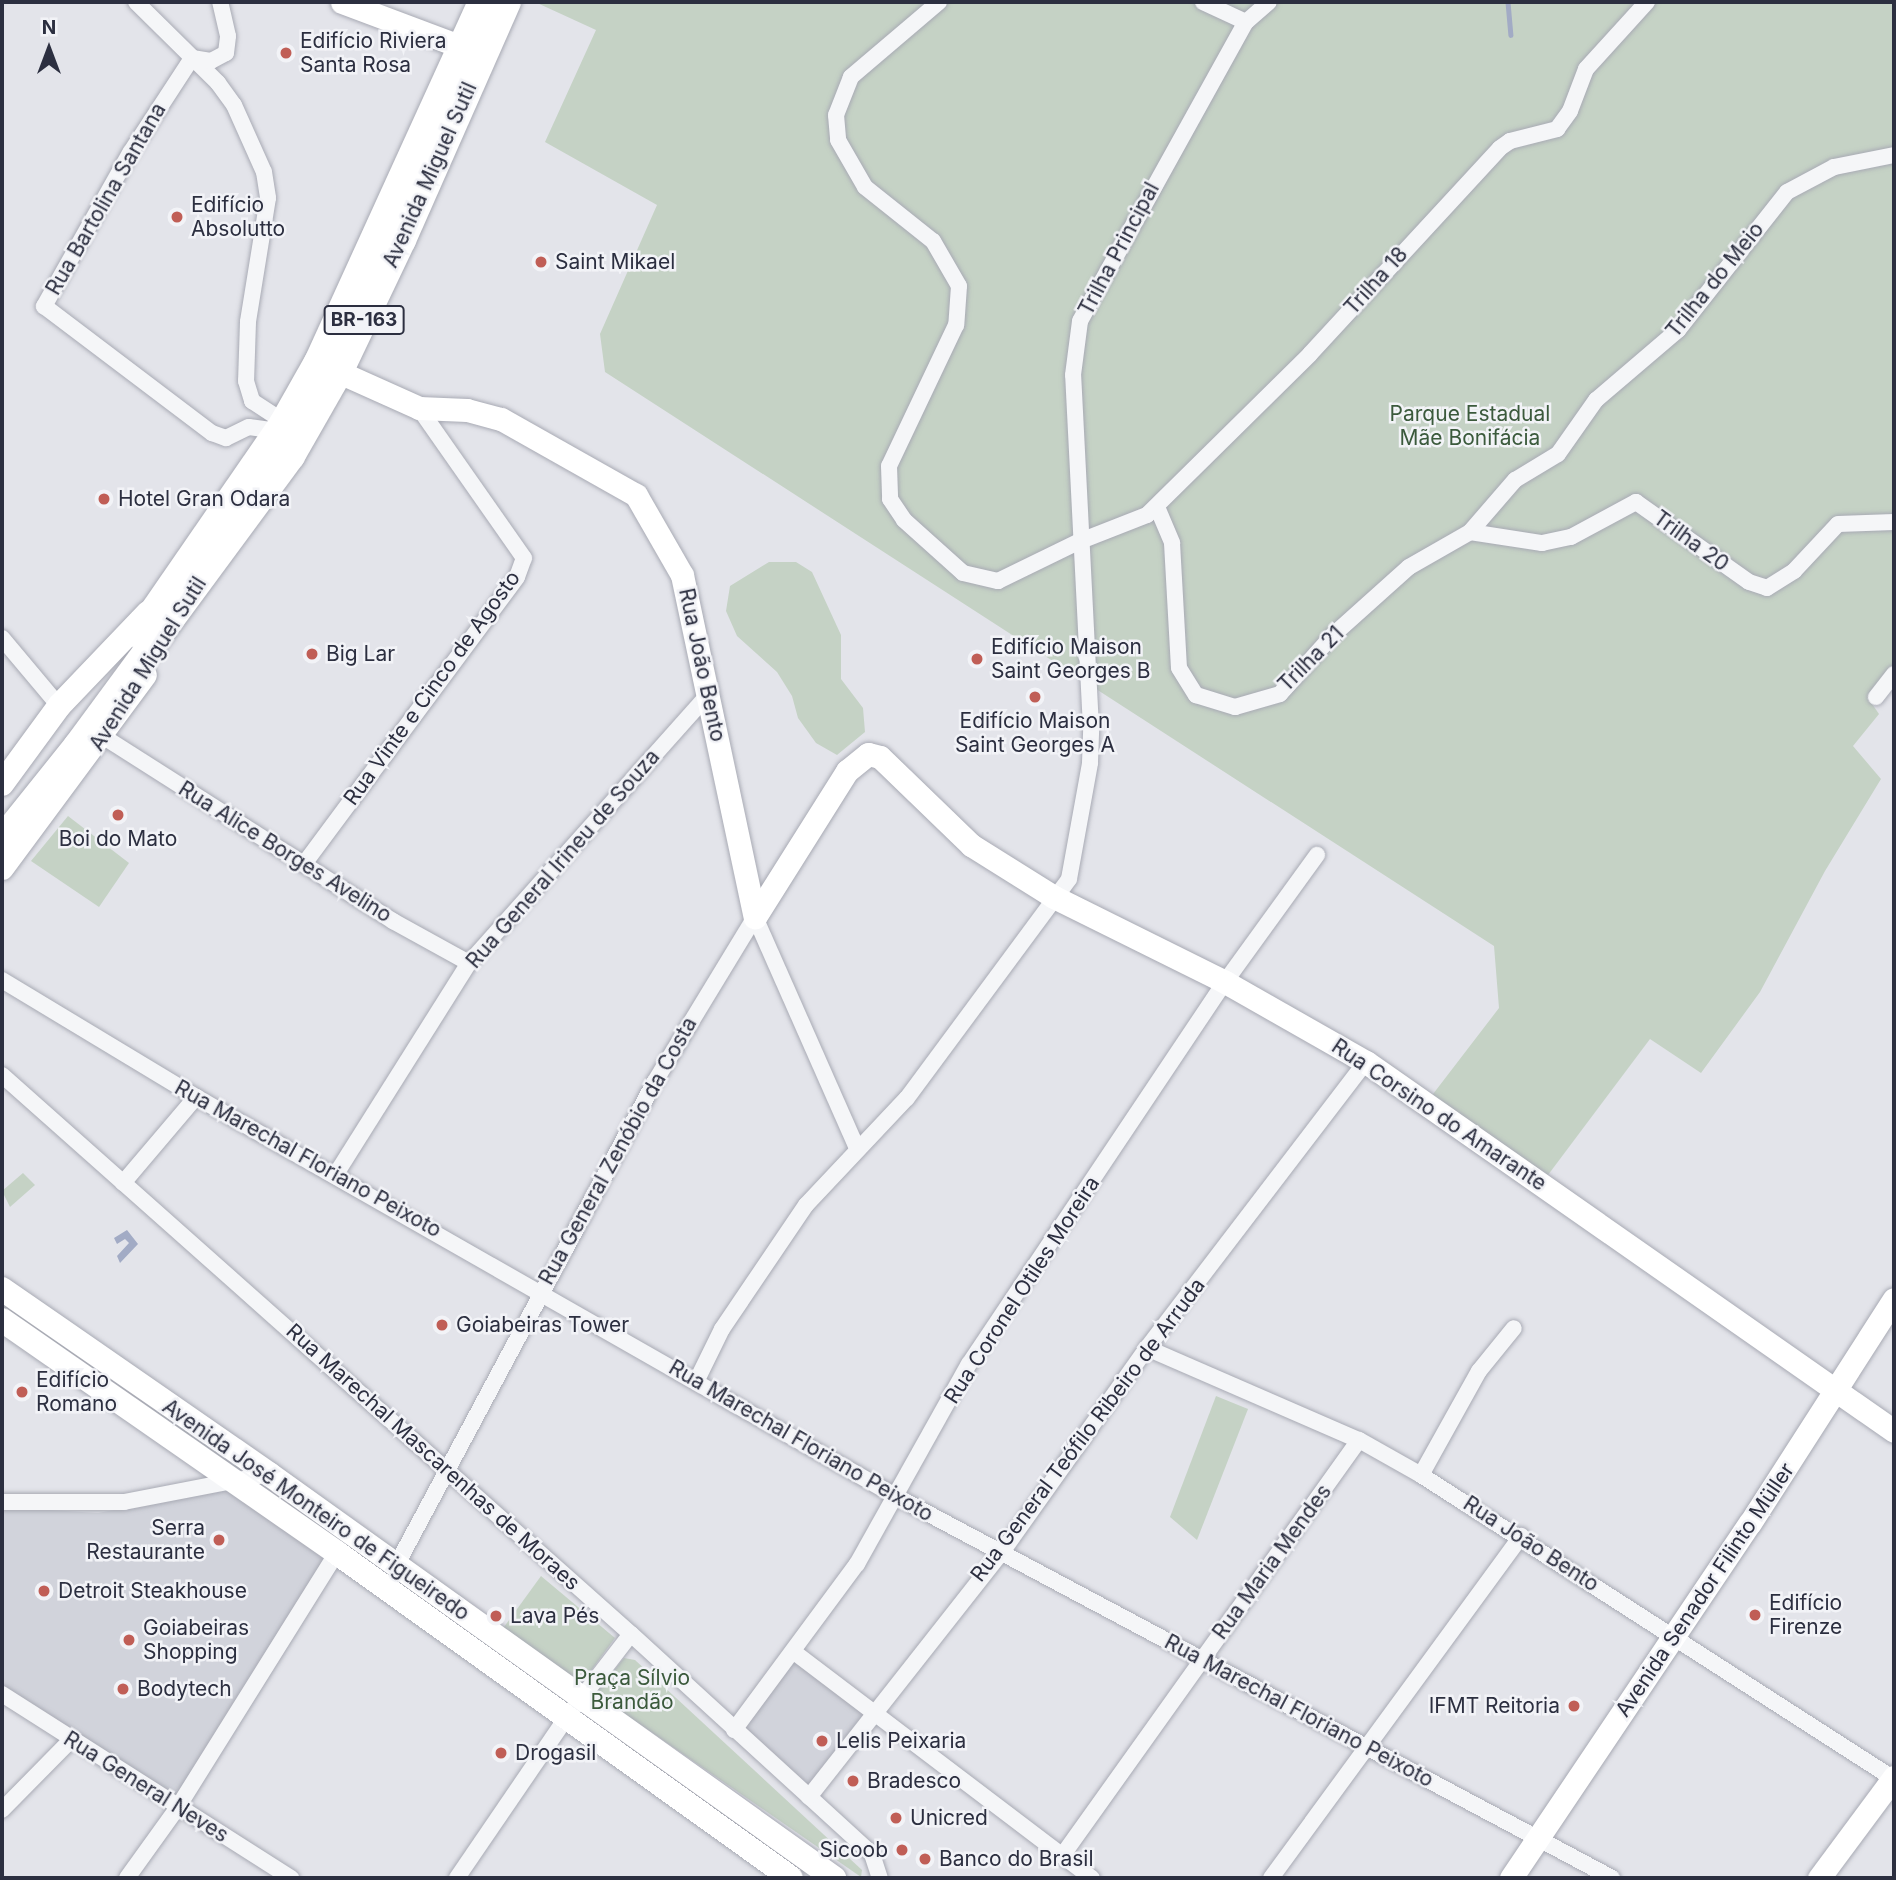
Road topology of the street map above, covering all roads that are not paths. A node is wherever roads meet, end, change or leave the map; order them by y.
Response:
1 (136, 2) edge
2 (220, 2) edge
3 (482, 2) edge
4 (507, 2) edge
5 (939, 2) edge
6 (1203, 2) edge
7 (1257, 2) edge
8 (1269, 2) edge
9 (1647, 2) edge
10 (356, 4) edge
11 (1246, 22) junction
12 (462, 47) junction
13 (192, 58) junction
14 (1894, 155) edge
15 (340, 372) junction
16 (252, 401) junction
17 (419, 408) junction
18 (281, 426) junction
19 (248, 427) junction
20 (1157, 507) junction
21 (1894, 522) edge
22 (1470, 532) junction
23 (1078, 542) junction
24 (169, 606) junction
25 (2, 638) edge
26 (1894, 674) edge
27 (709, 694) junction
28 (1876, 696) dead end
29 (59, 706) junction
30 (104, 737) junction
31 (868, 754) joint
32 (2, 784) edge
33 (2, 815) edge
34 (2, 840) edge
35 (1317, 855) dead end
36 (303, 864) junction
37 (2, 868) edge
38 (1054, 897) junction
39 (755, 917) junction
40 (469, 963) junction
41 (2, 981) edge
42 (1225, 982) junction
43 (1366, 1062) junction
44 (2, 1075) edge
45 (196, 1097) junction
46 (857, 1148) junction
47 (336, 1174) junction
48 (122, 1183) junction
49 (2, 1289) edge
50 (539, 1290) junction
51 (1894, 1298) edge
52 (2, 1320) edge
53 (1514, 1328) dead end
54 (1147, 1348) junction
55 (696, 1382) junction
56 (1835, 1394) junction
57 (1894, 1431) edge
58 (1359, 1440) junction
59 (447, 1469) junction
60 (269, 1474) junction
61 (1421, 1475) junction
62 (234, 1482) junction
63 (897, 1497) junction
64 (2, 1502) edge
65 (1521, 1536) junction
66 (1002, 1552) junction
67 (337, 1553) junction
68 (396, 1566) junction
69 (631, 1634) junction
70 (1674, 1637) junction
71 (794, 1652) junction
72 (1202, 1659) junction
73 (2, 1694) edge
74 (573, 1709) junction
75 (877, 1714) junction
76 (734, 1730) junction
77 (71, 1740) junction
78 (1363, 1747) junction
79 (1894, 1778) edge
80 (810, 1797) junction
81 (178, 1807) junction
82 (2, 1810) edge
83 (1538, 1839) junction
84 (1062, 1856) junction
85 (127, 1878) edge
86 (290, 1878) edge
87 (457, 1878) edge
88 (791, 1878) edge
89 (834, 1878) edge
90 (880, 1878) edge
91 (1092, 1878) edge
92 (1271, 1878) edge
93 (1511, 1878) edge
94 (1612, 1878) edge
95 (1819, 1878) edge

1 - 13 street
2 - 13 street
3 - 12 highway, Avenida Miguel Sutil / BR-163
4 - 15 highway, Avenida Miguel Sutil / BR-163
5 - 23 street, Trilha 18
6 - 11 street
7 - 11 street
8 - 11 street, Trilha Principal
9 - 20 street, Trilha 18
10 - 12 street
11 - 23 street, Trilha Principal
12 - 18 highway, Avenida Miguel Sutil / BR-163
13 - 16 street
13 - 19 street, Rua Bartolina Santana
14 - 22 street, Trilha do Meio
15 - 17 street, Rua João Bento
15 - 24 highway, Avenida Miguel Sutil / BR-163
16 - 18 street
16 - 19 street
17 - 27 street, Rua João Bento
17 - 36 street, Rua Vinte e Cinco de Agosto
18 - 19 street, Rua Bartolina Santana
18 - 24 highway, Avenida Miguel Sutil / BR-163
20 - 22 street, Trilha 21
20 - 23 street, Trilha 18
21 - 22 street, Trilha 20
23 - 38 street, Trilha Principal
24 - 29 main road, Avenida Miguel Sutil / BR-163
24 - 30 main road, Avenida Miguel Sutil / BR-163
24 - 33 highway, BR-163
24 - 34 highway, BR-163
25 - 29 street
26 - 28 street
27 - 39 street, Rua João Bento
27 - 40 street, Rua General Irineu de Souza
29 - 32 main road, Avenida Miguel Sutil / BR-163
30 - 36 street, Rua Alice Borges Avelino
30 - 37 main road, Avenida Miguel Sutil / BR-163
31 - 38 street, Rua Corsino do Amarante
31 - 39 street, Rua General Zenóbio da Costa
35 - 42 street, Rua Coronel Otiles Moreira
36 - 40 street, Rua Alice Borges Avelino
38 - 42 street, Rua Corsino do Amarante
38 - 46 street, Trilha Principal
39 - 46 street, Rua João Bento
39 - 50 street, Rua General Zenóbio da Costa
40 - 47 street, Rua General Irineu de Souza
41 - 45 street, Rua Marechal Floriano Peixoto
42 - 43 street, Rua Corsino do Amarante
42 - 63 street, Rua Coronel Otiles Moreira
43 - 54 street, Rua General Teófilo Ribeiro de Arruda
43 - 56 street, Rua Corsino do Amarante
44 - 48 street, Rua Marechal Mascarenhas de Moraes
45 - 47 street, Rua Marechal Floriano Peixoto
45 - 48 street
46 - 55 street, Trilha Principal
47 - 50 street, Rua Marechal Floriano Peixoto
48 - 59 street, Rua Marechal Mascarenhas de Moraes
49 - 60 main road, Avenida José Monteiro de Figueiredo
50 - 55 street, Rua Marechal Floriano Peixoto
50 - 59 street, Rua General Zenóbio da Costa
51 - 56 street, Avenida Senador Filinto Müller
52 - 62 main road
53 - 61 street
54 - 58 street, Rua João Bento
54 - 66 street, Rua General Teófilo Ribeiro de Arruda
55 - 63 street, Rua Marechal Floriano Peixoto
56 - 57 street, Rua Corsino do Amarante
56 - 70 street, Avenida Senador Filinto Müller
58 - 61 street, Rua João Bento
58 - 72 street, Rua Maria Mendes
59 - 68 street, Rua General Zenóbio da Costa
59 - 69 street, Rua Marechal Mascarenhas de Moraes
60 - 62 street
60 - 68 main road, Avenida José Monteiro de Figueiredo
61 - 65 street, Rua João Bento
62 - 64 street
62 - 67 main road
63 - 66 street, Rua Marechal Floriano Peixoto
63 - 71 street, Rua Coronel Otiles Moreira
65 - 70 street, Rua João Bento
65 - 78 street
66 - 72 street, Rua Marechal Floriano Peixoto
66 - 75 street, Rua General Teófilo Ribeiro de Arruda
67 - 74 main road
67 - 81 street
68 - 74 main road, Avenida José Monteiro de Figueiredo
69 - 74 street
69 - 76 street, Rua Marechal Mascarenhas de Moraes
70 - 79 street, Rua João Bento
70 - 83 street, Avenida Senador Filinto Müller
71 - 75 street
71 - 76 street, Rua Coronel Otiles Moreira
72 - 78 street, Rua Marechal Floriano Peixoto
72 - 84 street, Rua Maria Mendes
73 - 77 street, Rua General Neves
74 - 87 street
74 - 88 main road, Avenida José Monteiro de Figueiredo
74 - 89 main road, Avenida José Monteiro de Figueiredo
75 - 80 street, Rua General Teófilo Ribeiro de Arruda
75 - 84 street
76 - 80 street, Rua Marechal Mascarenhas de Moraes
77 - 81 street, Rua General Neves
77 - 82 street
78 - 83 street, Rua Marechal Floriano Peixoto
78 - 92 street
79 - 95 street
80 - 90 street, Rua Marechal Mascarenhas de Moraes
81 - 85 street
81 - 86 street, Rua General Neves
83 - 93 street, Avenida Senador Filinto Müller
83 - 94 street, Rua Marechal Floriano Peixoto
84 - 91 street

